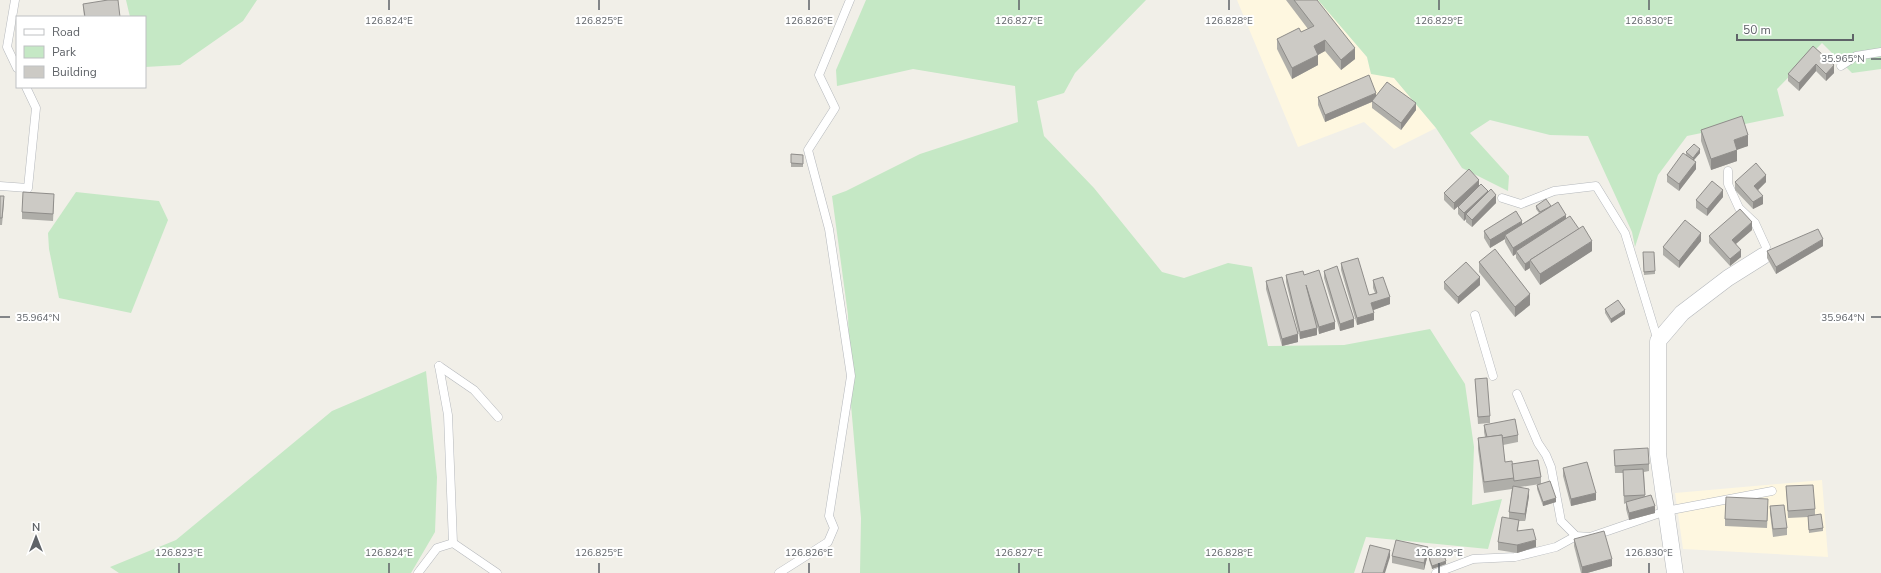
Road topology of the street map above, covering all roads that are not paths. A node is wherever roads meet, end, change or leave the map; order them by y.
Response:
1 (15, 0) edge
2 (850, 0) edge
3 (1881, 52) edge
4 (16, 66) edge
5 (1841, 66) dead end
6 (26, 88) edge
7 (1728, 171) dead end
8 (0, 186) edge
9 (1502, 198) dead end
10 (1763, 256) joint
11 (1475, 315) dead end
12 (1658, 341) junction
13 (1493, 376) dead end
14 (1517, 394) dead end
15 (498, 416) dead end
16 (1772, 491) dead end
17 (1666, 511) junction
18 (1576, 536) junction
19 (453, 543) junction
20 (418, 573) edge
21 (497, 573) edge
22 (779, 573) edge
23 (1436, 573) edge
24 (1675, 573) edge

1 - 4 lane
2 - 22 lane
3 - 5 lane
6 - 8 lane
7 - 10 lane
9 - 12 lane
10 - 12 street
11 - 13 lane
12 - 17 street
14 - 18 lane
15 - 19 lane
16 - 17 lane
17 - 18 lane
17 - 24 street
18 - 23 lane
19 - 20 lane
19 - 21 lane

